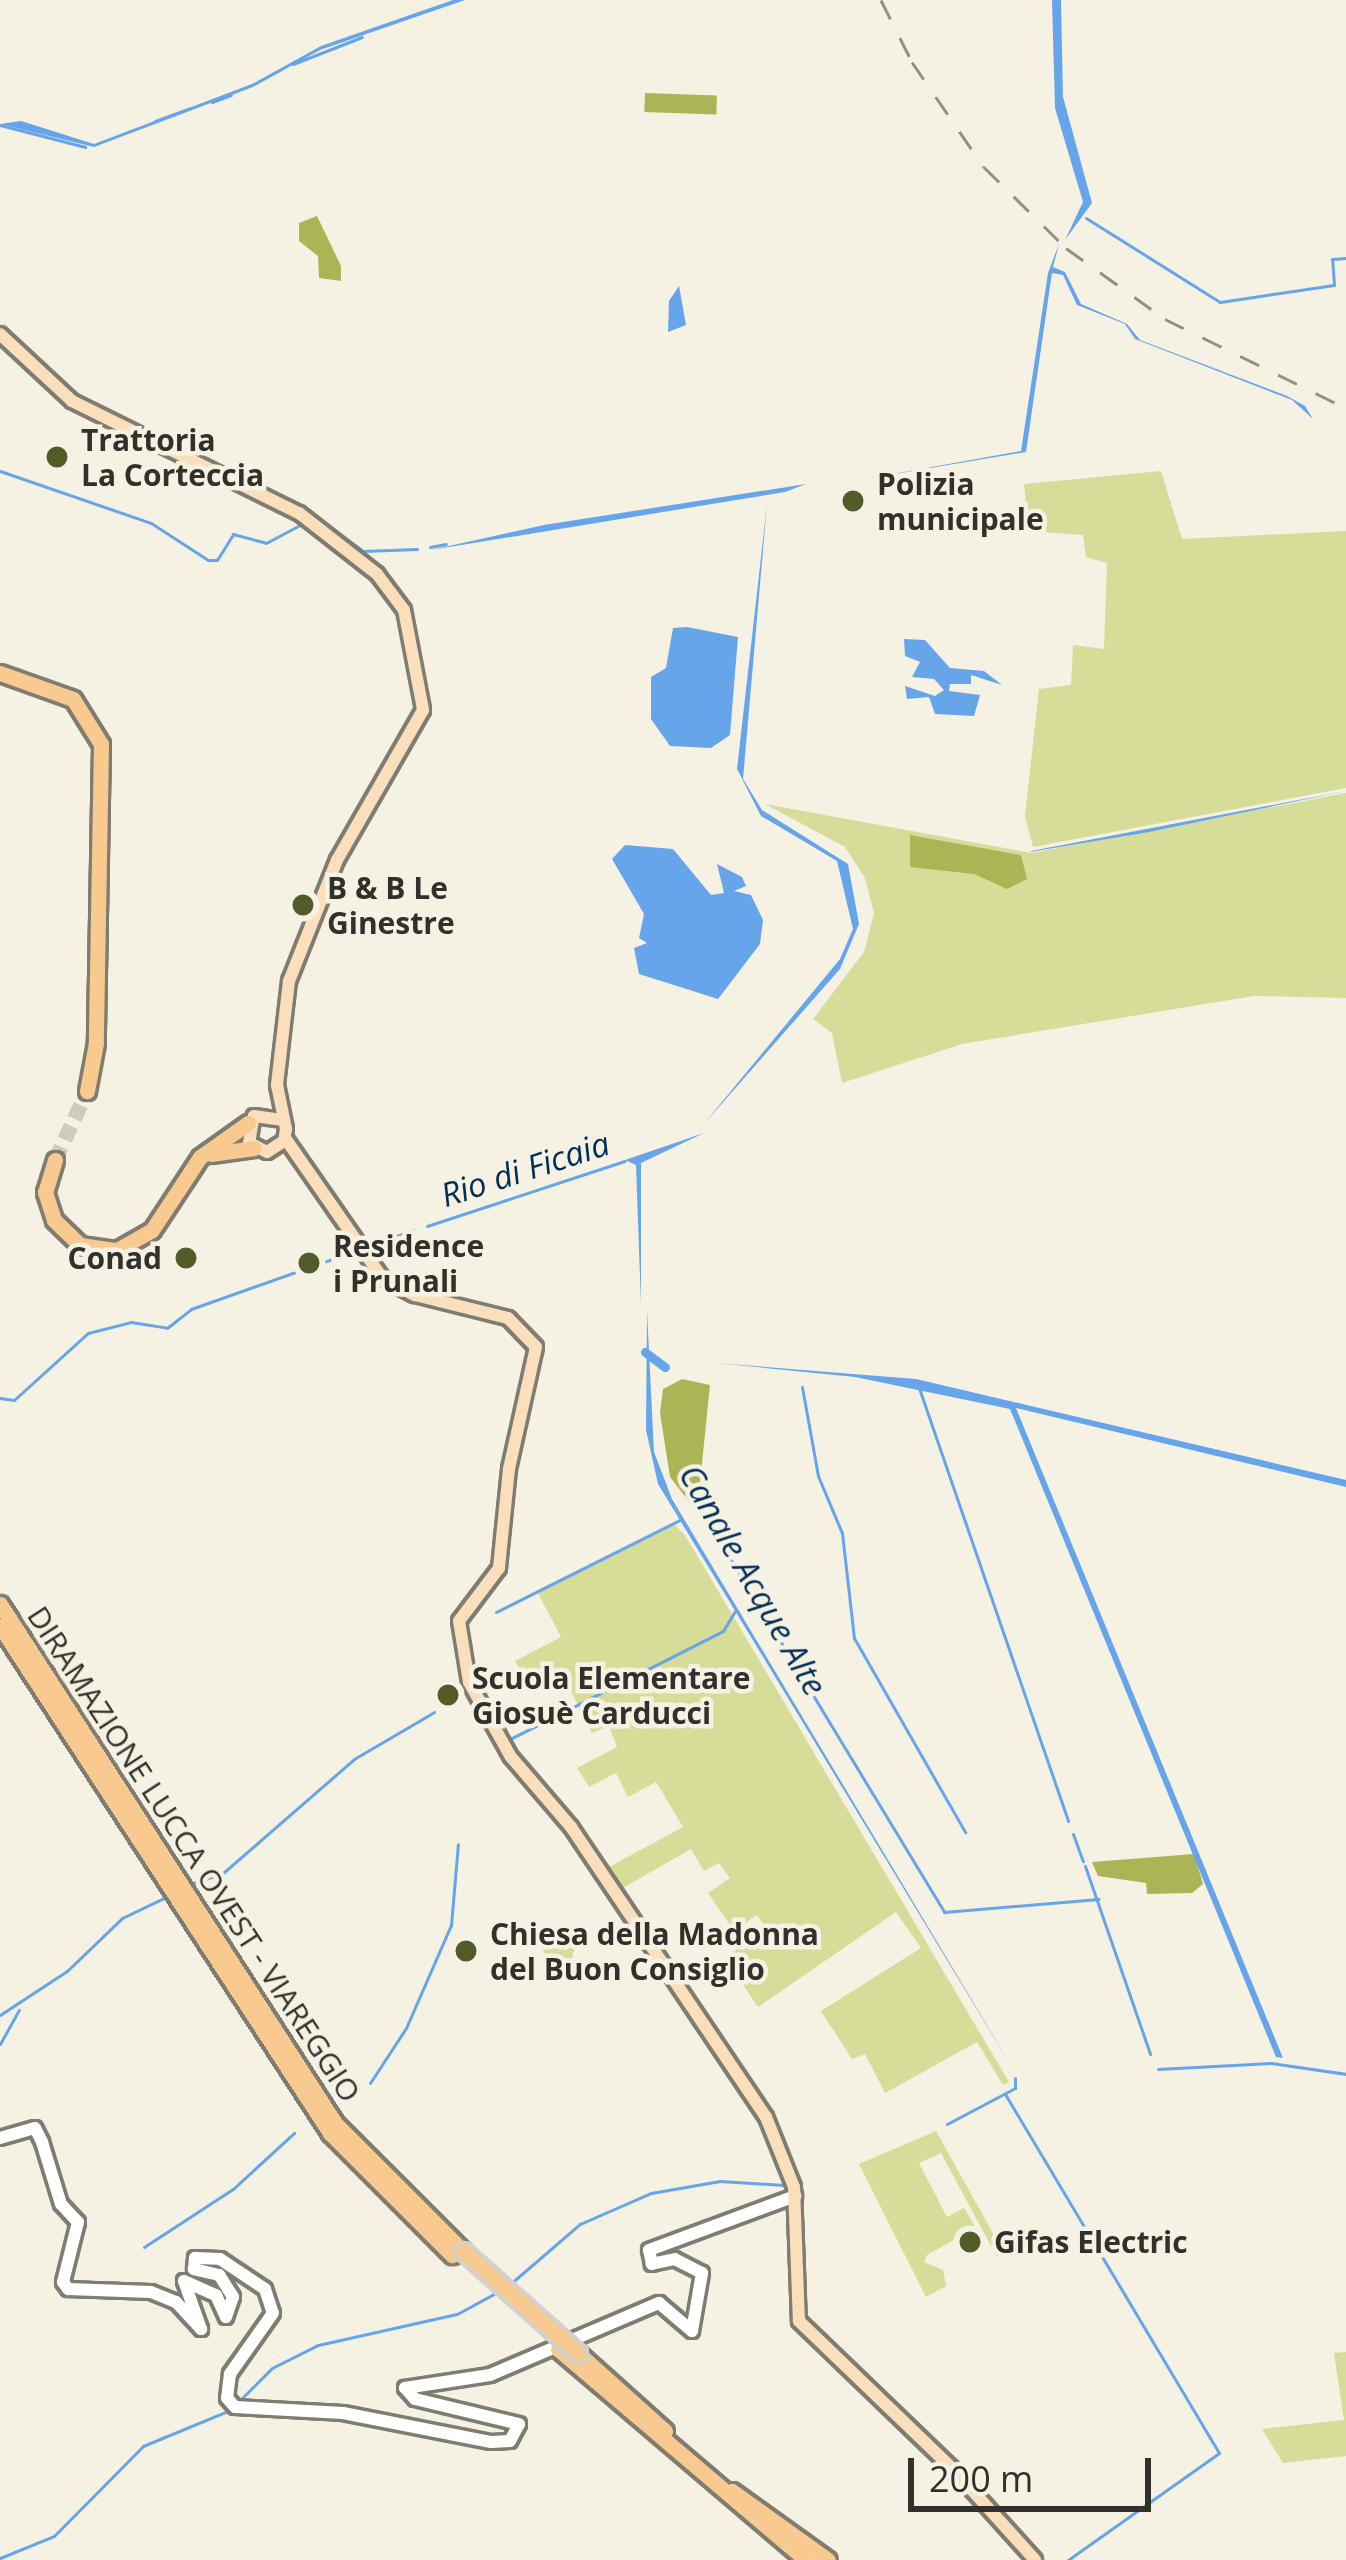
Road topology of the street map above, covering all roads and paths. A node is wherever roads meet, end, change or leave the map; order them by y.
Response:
1 (0, 334) edge
2 (0, 673) edge
3 (278, 1085) junction
4 (87, 1091) tunnel mouth
5 (253, 1118) junction
6 (282, 1120) junction
7 (285, 1138) junction
8 (262, 1150) junction
9 (55, 1160) tunnel mouth
10 (304, 1166) junction
11 (194, 1167) junction
12 (0, 1604) edge
13 (8, 1633) edge
14 (119, 1806) junction
15 (0, 2138) edge
16 (795, 2196) junction
17 (457, 2253) junction
18 (762, 2522) junction
19 (806, 2560) edge
20 (828, 2560) edge
21 (1035, 2560) edge

1 - 3 main road
2 - 4 highway
3 - 5 main road
3 - 6 main road
5 - 6 main road
5 - 8 main road
5 - 11 highway
6 - 7 main road
7 - 8 main road
7 - 10 main road
8 - 10 main road
8 - 11 highway
9 - 11 highway
10 - 16 main road
12 - 13 highway, DIRAMAZIONE LUCCA OVEST - VIAREGGIO
13 - 14 highway, DIRAMAZIONE LUCCA OVEST - VIAREGGIO
14 - 17 highway, DIRAMAZIONE LUCCA OVEST - VIAREGGIO
14 - 17 highway, DIRAMAZIONE LUCCA OVEST - VIAREGGIO
15 - 16 street
16 - 21 main road
17 - 18 highway, DIRAMAZIONE LUCCA OVEST - VIAREGGIO, bridge
17 - 18 highway, DIRAMAZIONE LUCCA OVEST - VIAREGGIO
18 - 19 highway, DIRAMAZIONE LUCCA OVEST - VIAREGGIO
18 - 20 highway, DIRAMAZIONE LUCCA OVEST - VIAREGGIO

